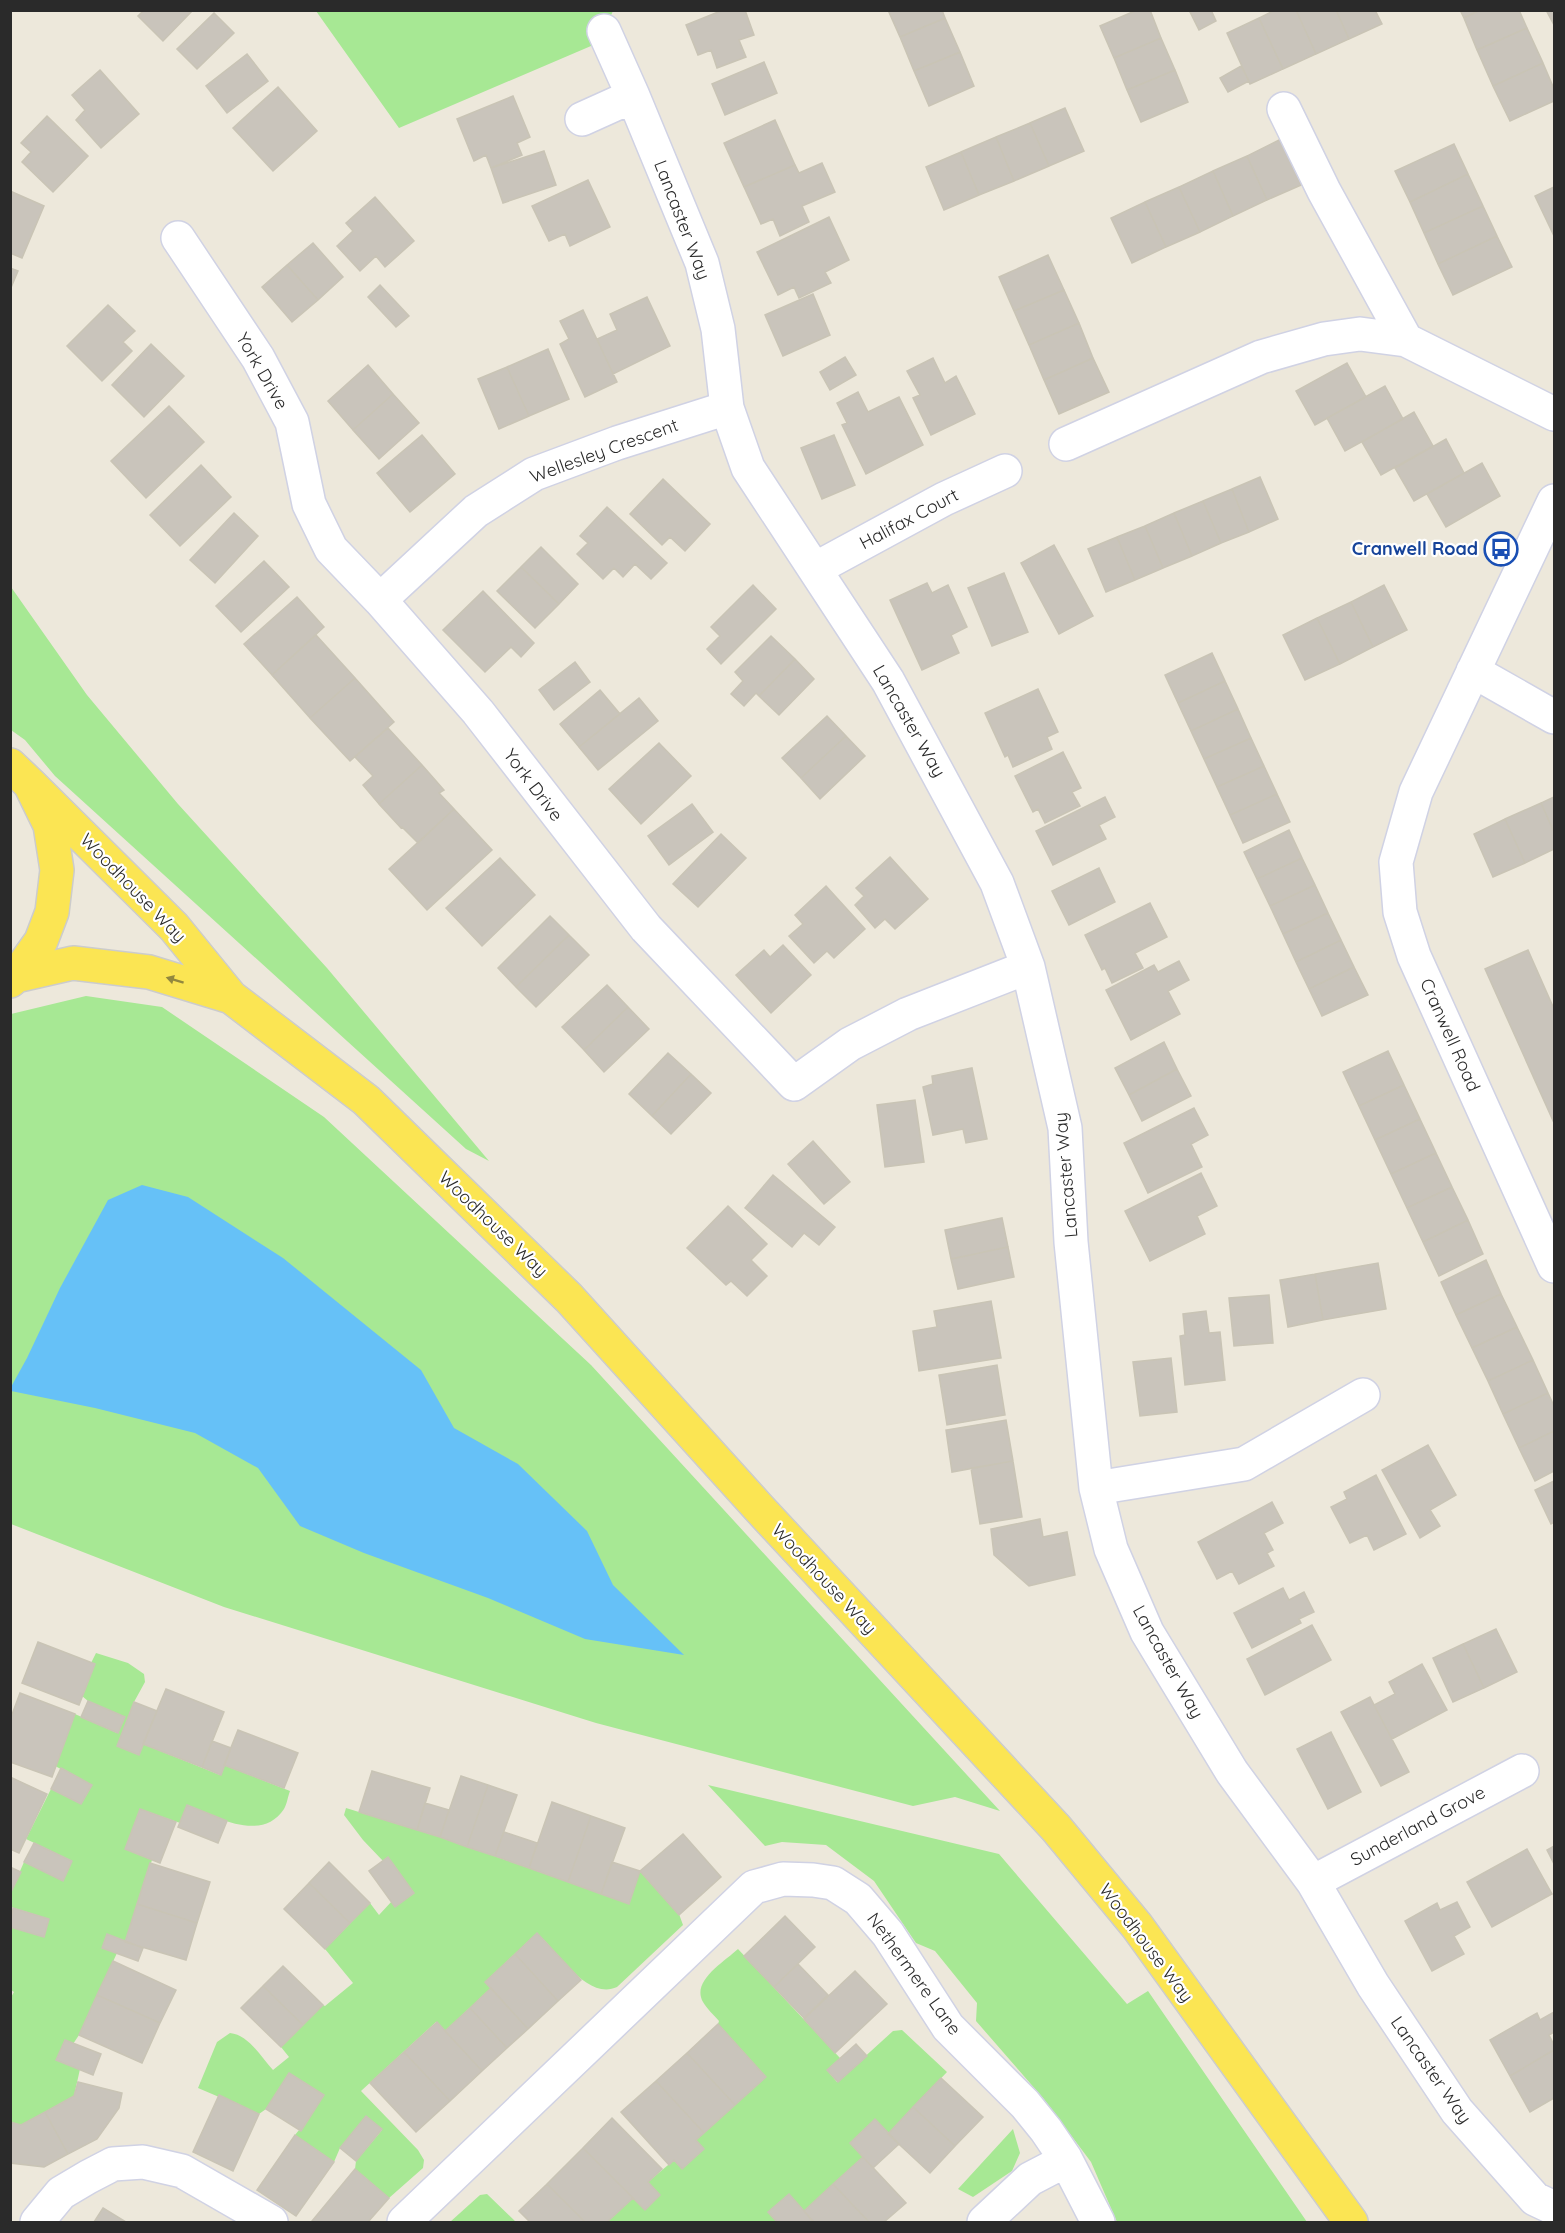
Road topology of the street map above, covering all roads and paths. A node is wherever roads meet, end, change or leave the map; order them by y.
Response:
1 (604, 31) dead end
2 (633, 96) junction
3 (1284, 109) dead end
4 (582, 119) dead end
5 (178, 238) dead end
6 (1406, 340) junction
7 (727, 408) junction
8 (1554, 414) edge
9 (1066, 444) dead end
10 (1005, 471) dead end
11 (1554, 501) edge
12 (815, 569) junction
13 (380, 600) junction
14 (1473, 671) junction
15 (1554, 717) edge
16 (20, 775) edge
17 (1028, 968) junction
18 (13, 979) edge
19 (231, 997) junction
20 (1554, 1266) edge
21 (1364, 1395) dead end
22 (1096, 1488) junction
23 (1522, 1771) dead end
24 (1313, 1882) junction
25 (1065, 2158) junction
26 (1554, 2208) edge
27 (37, 2223) edge
28 (271, 2223) edge
29 (404, 2223) edge
30 (984, 2223) edge
31 (1098, 2223) edge
32 (1351, 2223) edge

1 - 2 street, Lancaster Way
2 - 4 street
2 - 7 street, Lancaster Way
3 - 6 street
5 - 13 street, York Drive
6 - 8 street
6 - 9 street
7 - 12 street, Lancaster Way
7 - 13 street, Wellesley Crescent
10 - 12 street, Halifax Court
11 - 14 street, Cranwell Road
12 - 17 street, Lancaster Way
13 - 17 street, York Drive
14 - 15 street
14 - 20 street, Cranwell Road
16 - 18 main road
16 - 19 main road, Woodhouse Way
17 - 22 street, Lancaster Way
19 -> 18 main road, Woodhouse Way
19 - 32 main road, Woodhouse Way
21 - 22 street
22 - 24 street, Lancaster Way
23 - 24 street, Sunderland Grove
24 - 26 street, Lancaster Way
25 - 29 street, Nethermere Lane
25 - 30 street
25 - 31 street, Nethermere Lane
27 - 28 street

